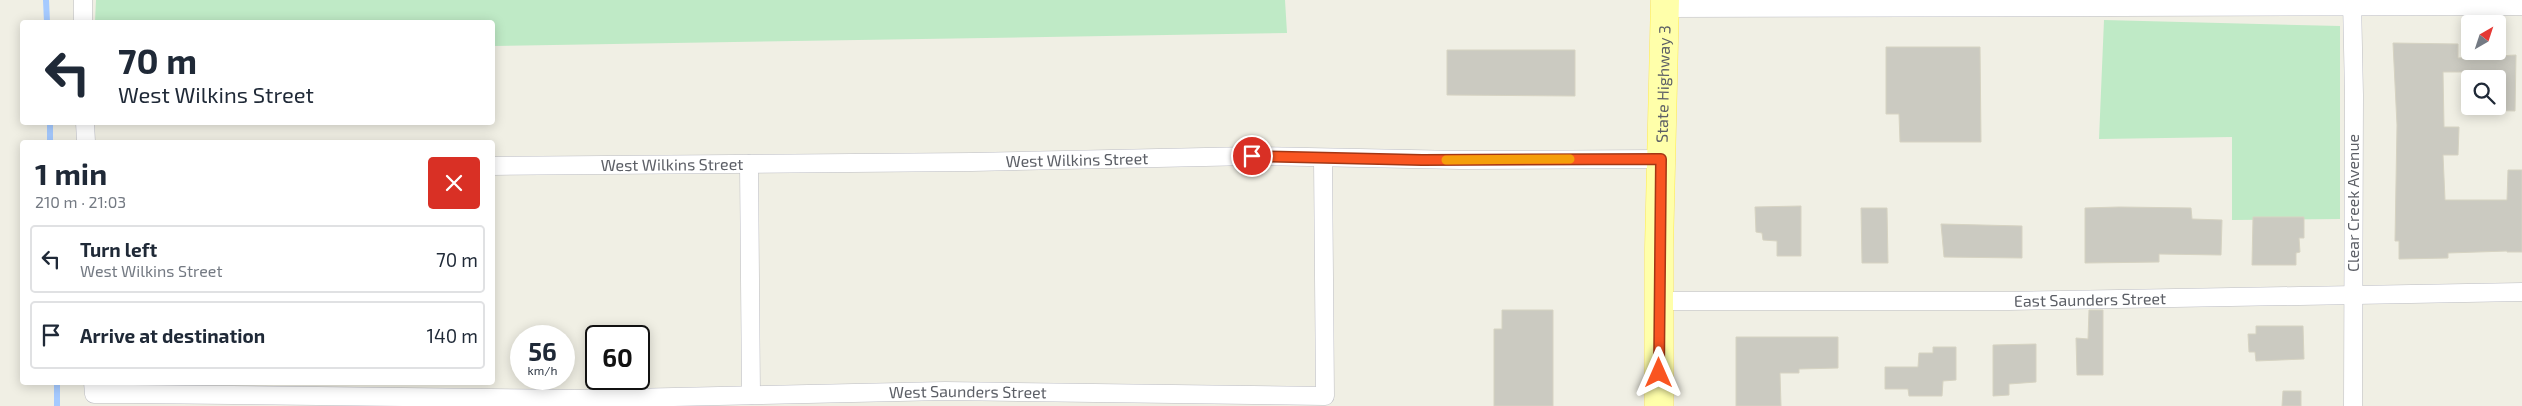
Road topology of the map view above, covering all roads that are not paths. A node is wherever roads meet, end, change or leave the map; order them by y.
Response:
1 (83, 0) edge
2 (2352, 2) edge
3 (1665, 4) edge
4 (2522, 6) edge
5 (83, 20) edge
6 (85, 125) edge
7 (86, 140) edge
8 (1322, 159) junction
9 (1661, 159) junction
10 (749, 164) junction
11 (495, 166) edge
12 (2522, 292) edge
13 (2353, 295) junction
14 (1659, 301) junction
15 (93, 385) edge
16 (752, 395) junction
17 (1659, 406) edge
18 (2353, 406) edge

1 - 5 street
2 - 3 street
2 - 4 street
2 - 13 street, Clear Creek Avenue
3 - 9 main road, State Highway 3
6 - 7 street
8 - 9 street, West Wilkins Street
8 - 10 street, West Wilkins Street
8 - 16 street, West Saunders Street
9 - 14 main road, State Highway 3
10 - 11 street, West Wilkins Street
10 - 16 street
12 - 13 street, East Saunders Street
13 - 14 street, East Saunders Street
13 - 18 street, Clear Creek Avenue
14 - 17 main road, State Highway 3
15 - 16 street, West Saunders Street

